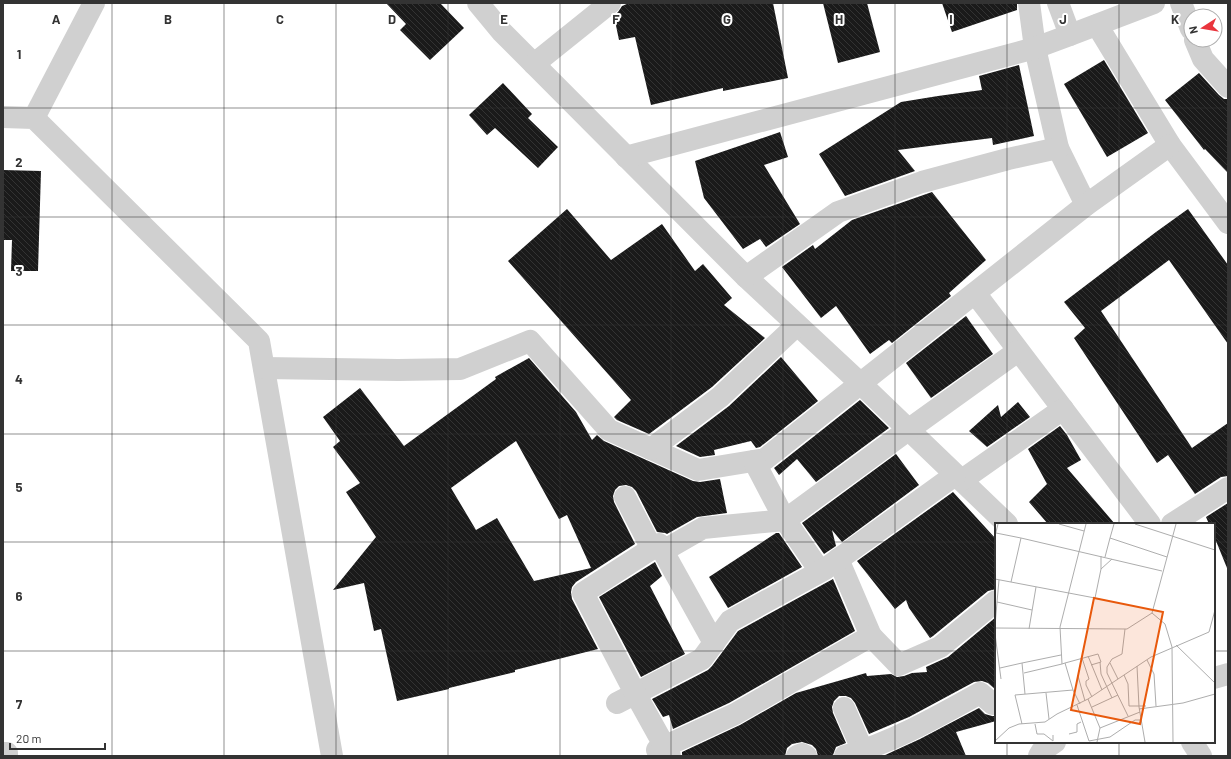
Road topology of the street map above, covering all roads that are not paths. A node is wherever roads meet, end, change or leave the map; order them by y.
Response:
1 (94, 3) edge
2 (478, 3) edge
3 (610, 3) edge
4 (1029, 3) edge
5 (1058, 3) edge
6 (1154, 3) edge
7 (1097, 25) junction
8 (1070, 35) junction
9 (1035, 48) junction
10 (1198, 48) edge
11 (534, 64) junction
12 (1228, 87) edge
13 (3, 117) edge
14 (34, 118) junction
15 (1170, 145) junction
16 (1058, 148) junction
17 (626, 156) junction
18 (1086, 205) junction
19 (1228, 224) edge
20 (746, 277) junction
21 (975, 293) junction
22 (797, 325) junction
23 (1018, 351) junction
24 (264, 368) junction
25 (860, 383) junction
26 (1063, 409) junction
27 (908, 430) junction
28 (651, 449) junction
29 (754, 461) junction
30 (959, 478) junction
31 (1228, 488) edge
32 (625, 497) dead end
33 (785, 520) junction
34 (1006, 523) edge
35 (1149, 523) edge
36 (1174, 523) edge
37 (658, 550) junction
38 (838, 559) junction
39 (820, 571) junction
40 (995, 602) edge
41 (871, 636) junction
42 (714, 643) junction
43 (1228, 674) edge
44 (1215, 678) edge
45 (626, 698) junction
46 (995, 703) edge
47 (844, 708) dead end
48 (1054, 743) edge
49 (1193, 743) edge
50 (664, 751) edge
51 (3, 753) edge
52 (858, 754) edge
53 (7, 756) edge
54 (332, 756) edge
55 (797, 756) edge
56 (806, 756) edge
57 (1039, 756) edge
58 (1201, 756) edge

1 - 14 street
2 - 11 street
3 - 11 street
4 - 9 street
5 - 8 street
6 - 7 street
7 - 8 street
7 - 15 street
8 - 9 street
9 - 16 street
9 - 17 street
10 - 12 street
11 - 17 street
13 - 14 street
14 - 24 street
15 - 18 street
15 - 19 street
16 - 18 street
16 - 20 street
17 - 20 street
18 - 21 street
20 - 22 street
21 - 23 street
21 - 25 street
22 - 25 street
22 - 28 street
23 - 26 street
23 - 27 street
24 - 28 street
24 - 54 street
25 - 27 street
25 - 29 street
26 - 30 street
26 - 35 street
27 - 30 street
27 - 33 street
28 - 29 street
29 - 33 street
30 - 34 street
30 - 38 street
31 - 36 street
32 - 37 street
33 - 37 street
33 - 39 street
37 - 42 street
37 - 45 street
38 - 39 street
38 - 41 street
39 - 42 street
40 - 41 street
41 - 50 street
42 - 45 street
43 - 44 street
45 - 50 street
46 - 52 street
47 - 52 street
48 - 57 street
49 - 58 street
51 - 53 street
55 - 56 street

